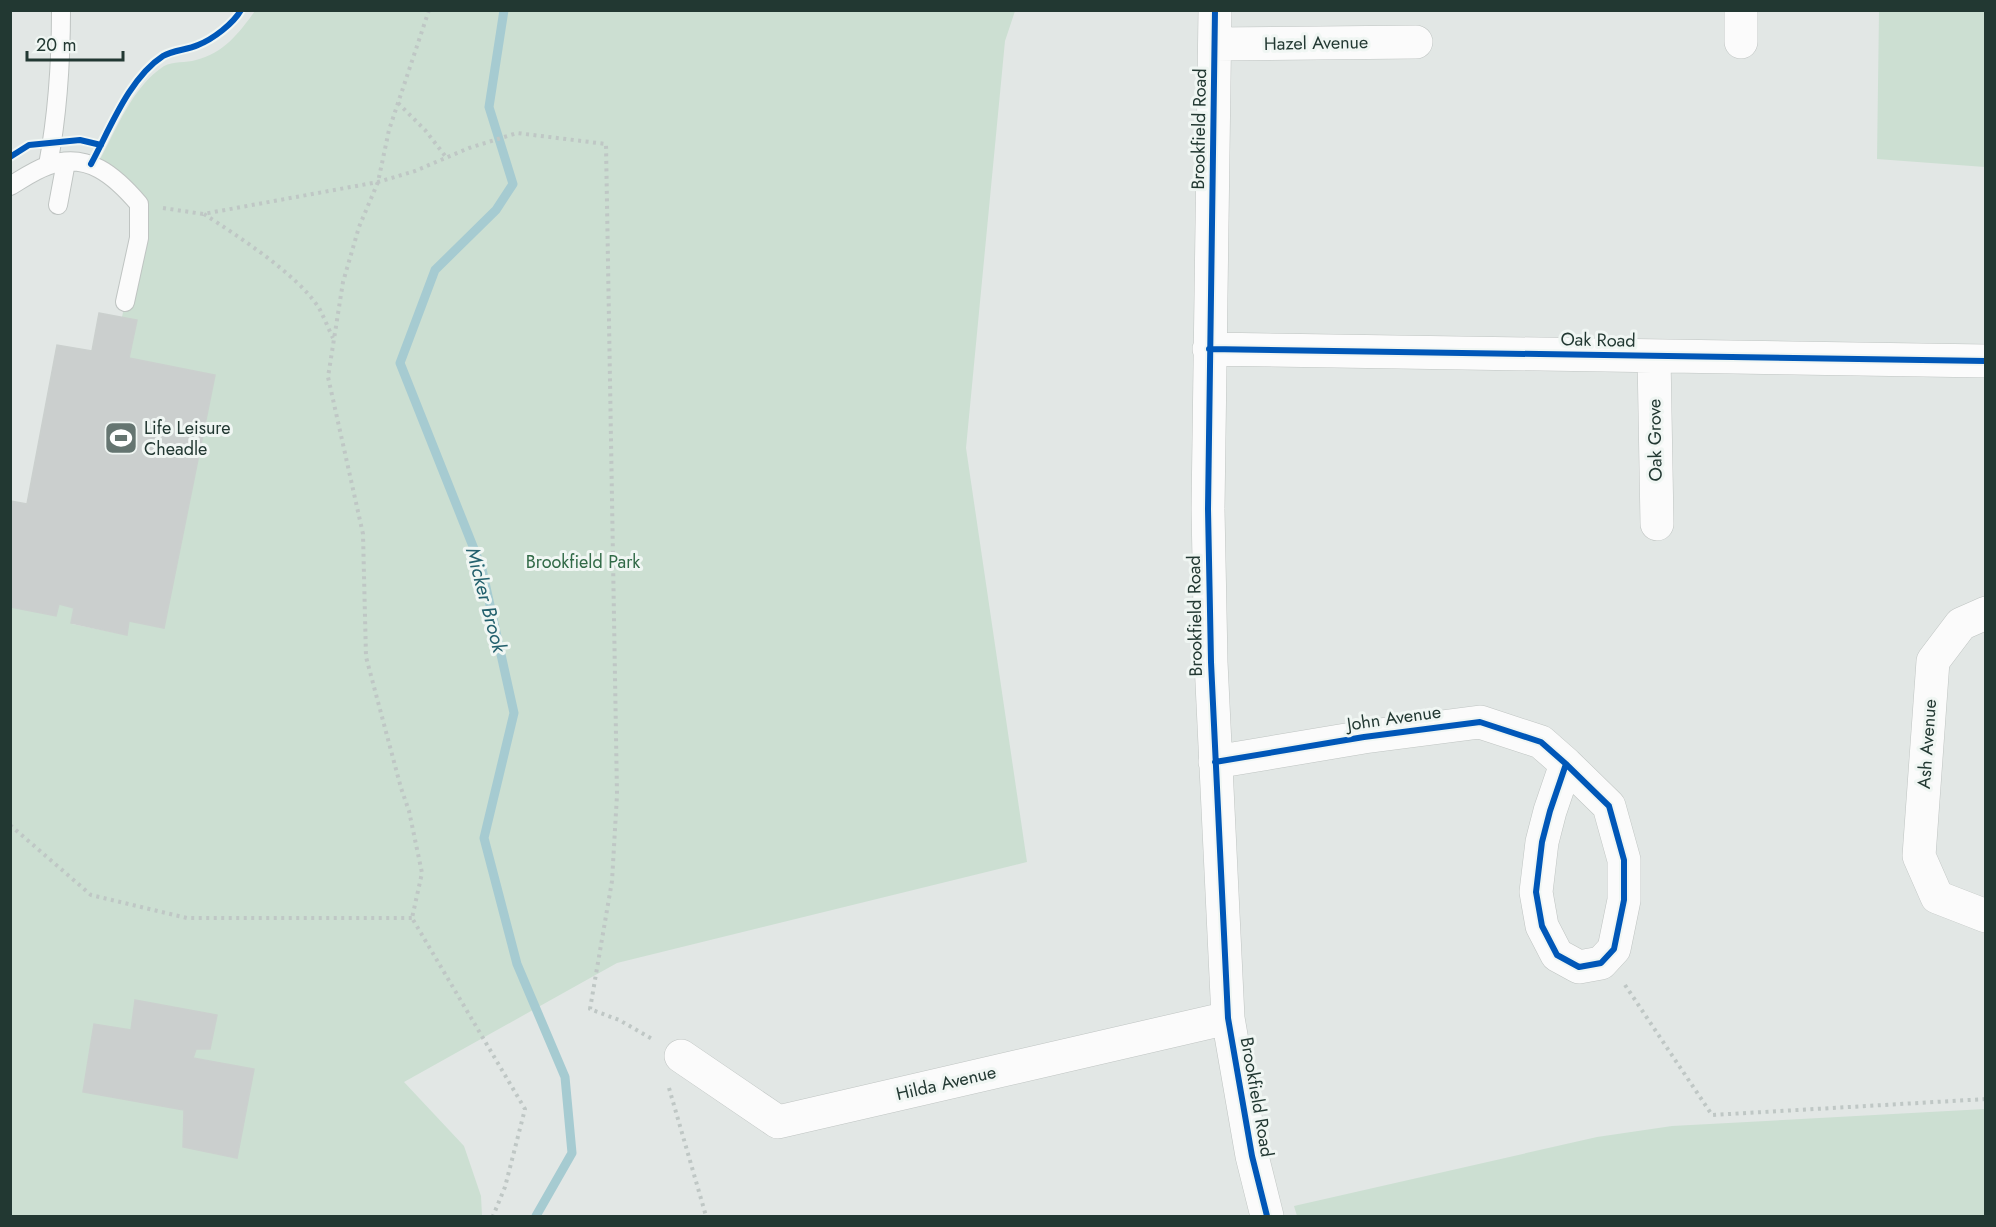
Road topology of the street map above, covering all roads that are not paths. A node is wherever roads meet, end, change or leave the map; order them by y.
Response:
1 (61, 10) edge
2 (1215, 10) edge
3 (1416, 42) dead end
4 (1215, 44) junction
5 (66, 162) junction
6 (48, 165) junction
7 (10, 186) edge
8 (58, 205) dead end
9 (125, 302) dead end
10 (1209, 349) junction
11 (1654, 356) junction
12 (1986, 361) edge
13 (1657, 524) dead end
14 (1986, 613) edge
15 (1215, 762) junction
16 (1566, 764) junction
17 (1986, 916) edge
18 (1228, 1018) junction
19 (674, 1070) road end
20 (1267, 1216) edge

1 - 6 lane
2 - 4 street, Brookfield Road
3 - 4 street, Hazel Avenue
4 - 10 street, Brookfield Road
5 - 6 lane
5 - 8 lane
5 - 9 lane
6 - 7 lane
10 - 11 street, Oak Road
10 - 15 street, Brookfield Road
11 - 12 street, Oak Road
11 - 13 street, Oak Grove
14 - 17 street, Ash Avenue
15 - 16 street, John Avenue
15 - 18 street, Brookfield Road
16 - 16 street, John Avenue
18 - 19 street, Hilda Avenue
18 - 20 street, Brookfield Road

